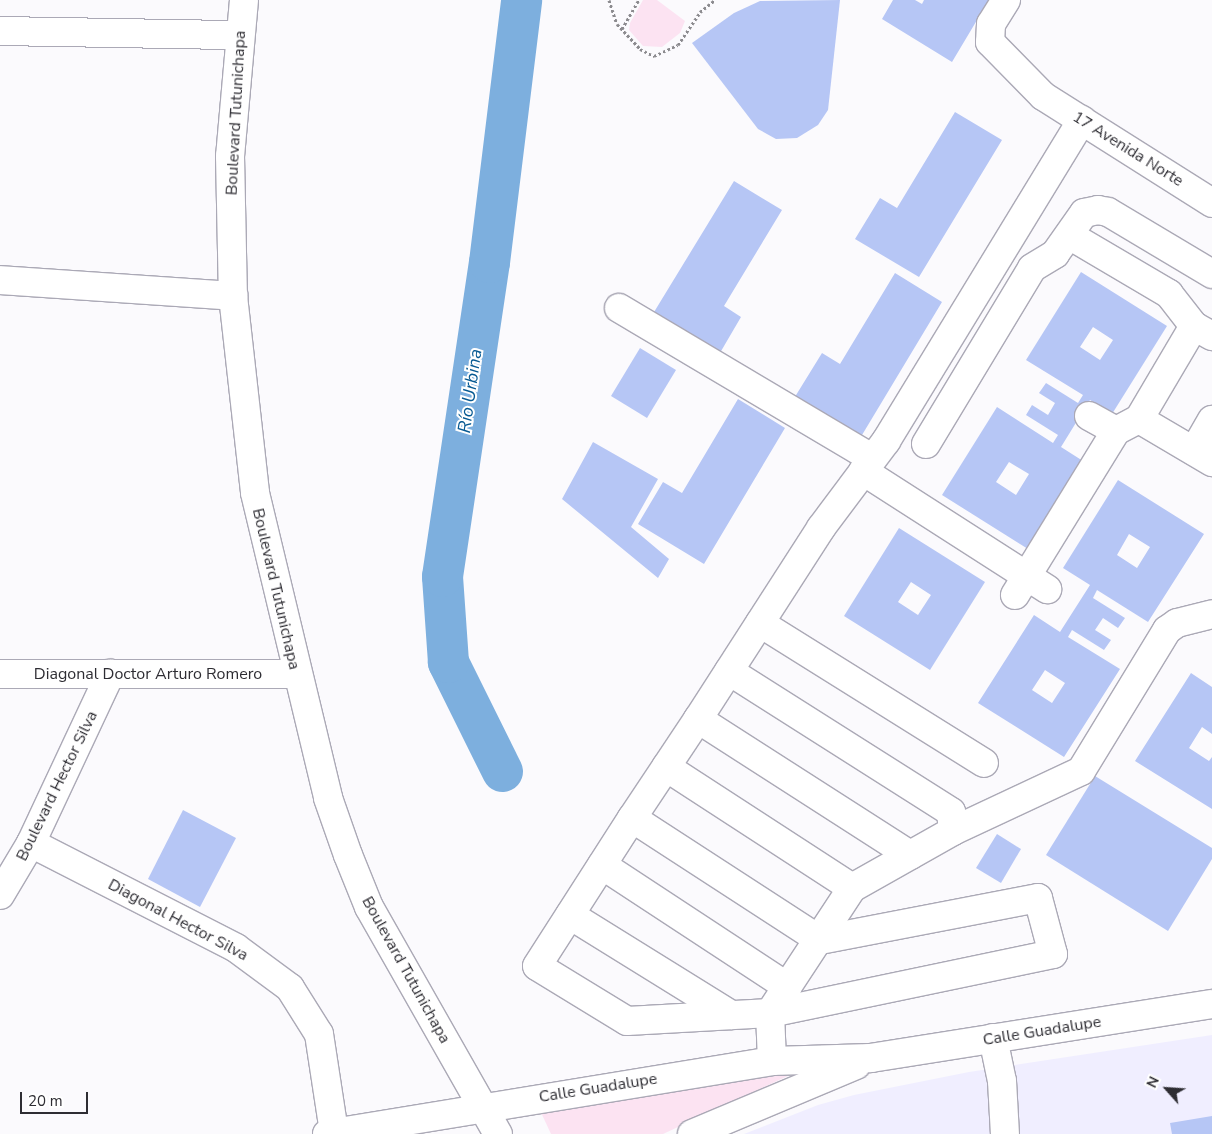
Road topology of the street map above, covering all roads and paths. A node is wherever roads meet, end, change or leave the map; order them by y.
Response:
1 (244, 0) edge
2 (609, 0) edge
3 (640, 0) edge
4 (715, 0) edge
5 (1006, 0) edge
6 (622, 30) junction
7 (0, 31) edge
8 (239, 35) junction
9 (1082, 120) junction
10 (1212, 203) edge
11 (1069, 235) junction
12 (1212, 274) edge
13 (0, 280) edge
14 (233, 296) junction
15 (619, 308) dead end
16 (1203, 331) edge
17 (1090, 416) dead end
18 (1212, 420) edge
19 (1128, 425) junction
20 (926, 444) dead end
21 (1203, 457) edge
22 (868, 465) junction
23 (1212, 614) edge
24 (760, 623) junction
25 (729, 671) junction
26 (0, 674) edge
27 (110, 674) junction
28 (296, 674) junction
29 (698, 719) junction
30 (984, 763) dead end
31 (666, 768) junction
32 (632, 818) junction
33 (953, 831) junction
34 (30, 843) junction
35 (910, 855) junction
36 (602, 865) junction
37 (852, 888) junction
38 (0, 895) edge
39 (570, 915) junction
40 (820, 940) junction
41 (788, 987) junction
42 (1212, 1004) edge
43 (770, 1013) junction
44 (731, 1015) junction
45 (993, 1038) junction
46 (871, 1058) junction
47 (772, 1061) junction
48 (481, 1107) junction
49 (330, 1133) edge
50 (498, 1134) edge
51 (692, 1134) edge
52 (1005, 1134) edge

1 - 8 street, Boulevard Tutunichapa
2 - 6 path
3 - 6 path
4 - 6 path
5 - 9 street, 17 Avenida Norte
7 - 8 street
8 - 14 street, Boulevard Tutunichapa
9 - 10 street, 17 Avenida Norte
9 - 22 street
11 - 12 street
11 - 16 street
11 - 20 street
13 - 14 street
14 - 28 street, Boulevard Tutunichapa
15 - 22 street
16 - 19 street
17 - 19 street
18 - 21 street
19 - 21 street
19 - 22 street
22 - 24 street
23 - 33 street
24 - 25 street
24 - 30 street
25 - 29 street
25 - 33 street
26 - 27 street, Diagonal Doctor Arturo Romero
27 - 28 street, Diagonal Doctor Arturo Romero
27 - 34 street, Boulevard Hector Silva
28 - 48 street, Boulevard Tutunichapa
29 - 31 street
29 - 35 street
31 - 32 street
31 - 37 street
32 - 36 street
32 - 40 street
33 - 35 street
34 - 38 street, Boulevard Hector Silva
34 - 49 street, Diagonal Hector Silva
35 - 37 street
36 - 39 street
36 - 41 street
37 - 40 street
39 - 44 street
39 - 44 street
40 - 41 street
40 - 43 street
41 - 43 street
42 - 45 street, Calle Guadalupe
43 - 44 street
43 - 47 street
45 - 46 street, Calle Guadalupe
45 - 52 street
46 - 47 street, Calle Guadalupe
46 - 51 street, Calle Guadalupe
47 - 48 street, Calle Guadalupe
48 - 49 street, Calle Guadalupe
48 - 50 street, Boulevard Tutunichapa

